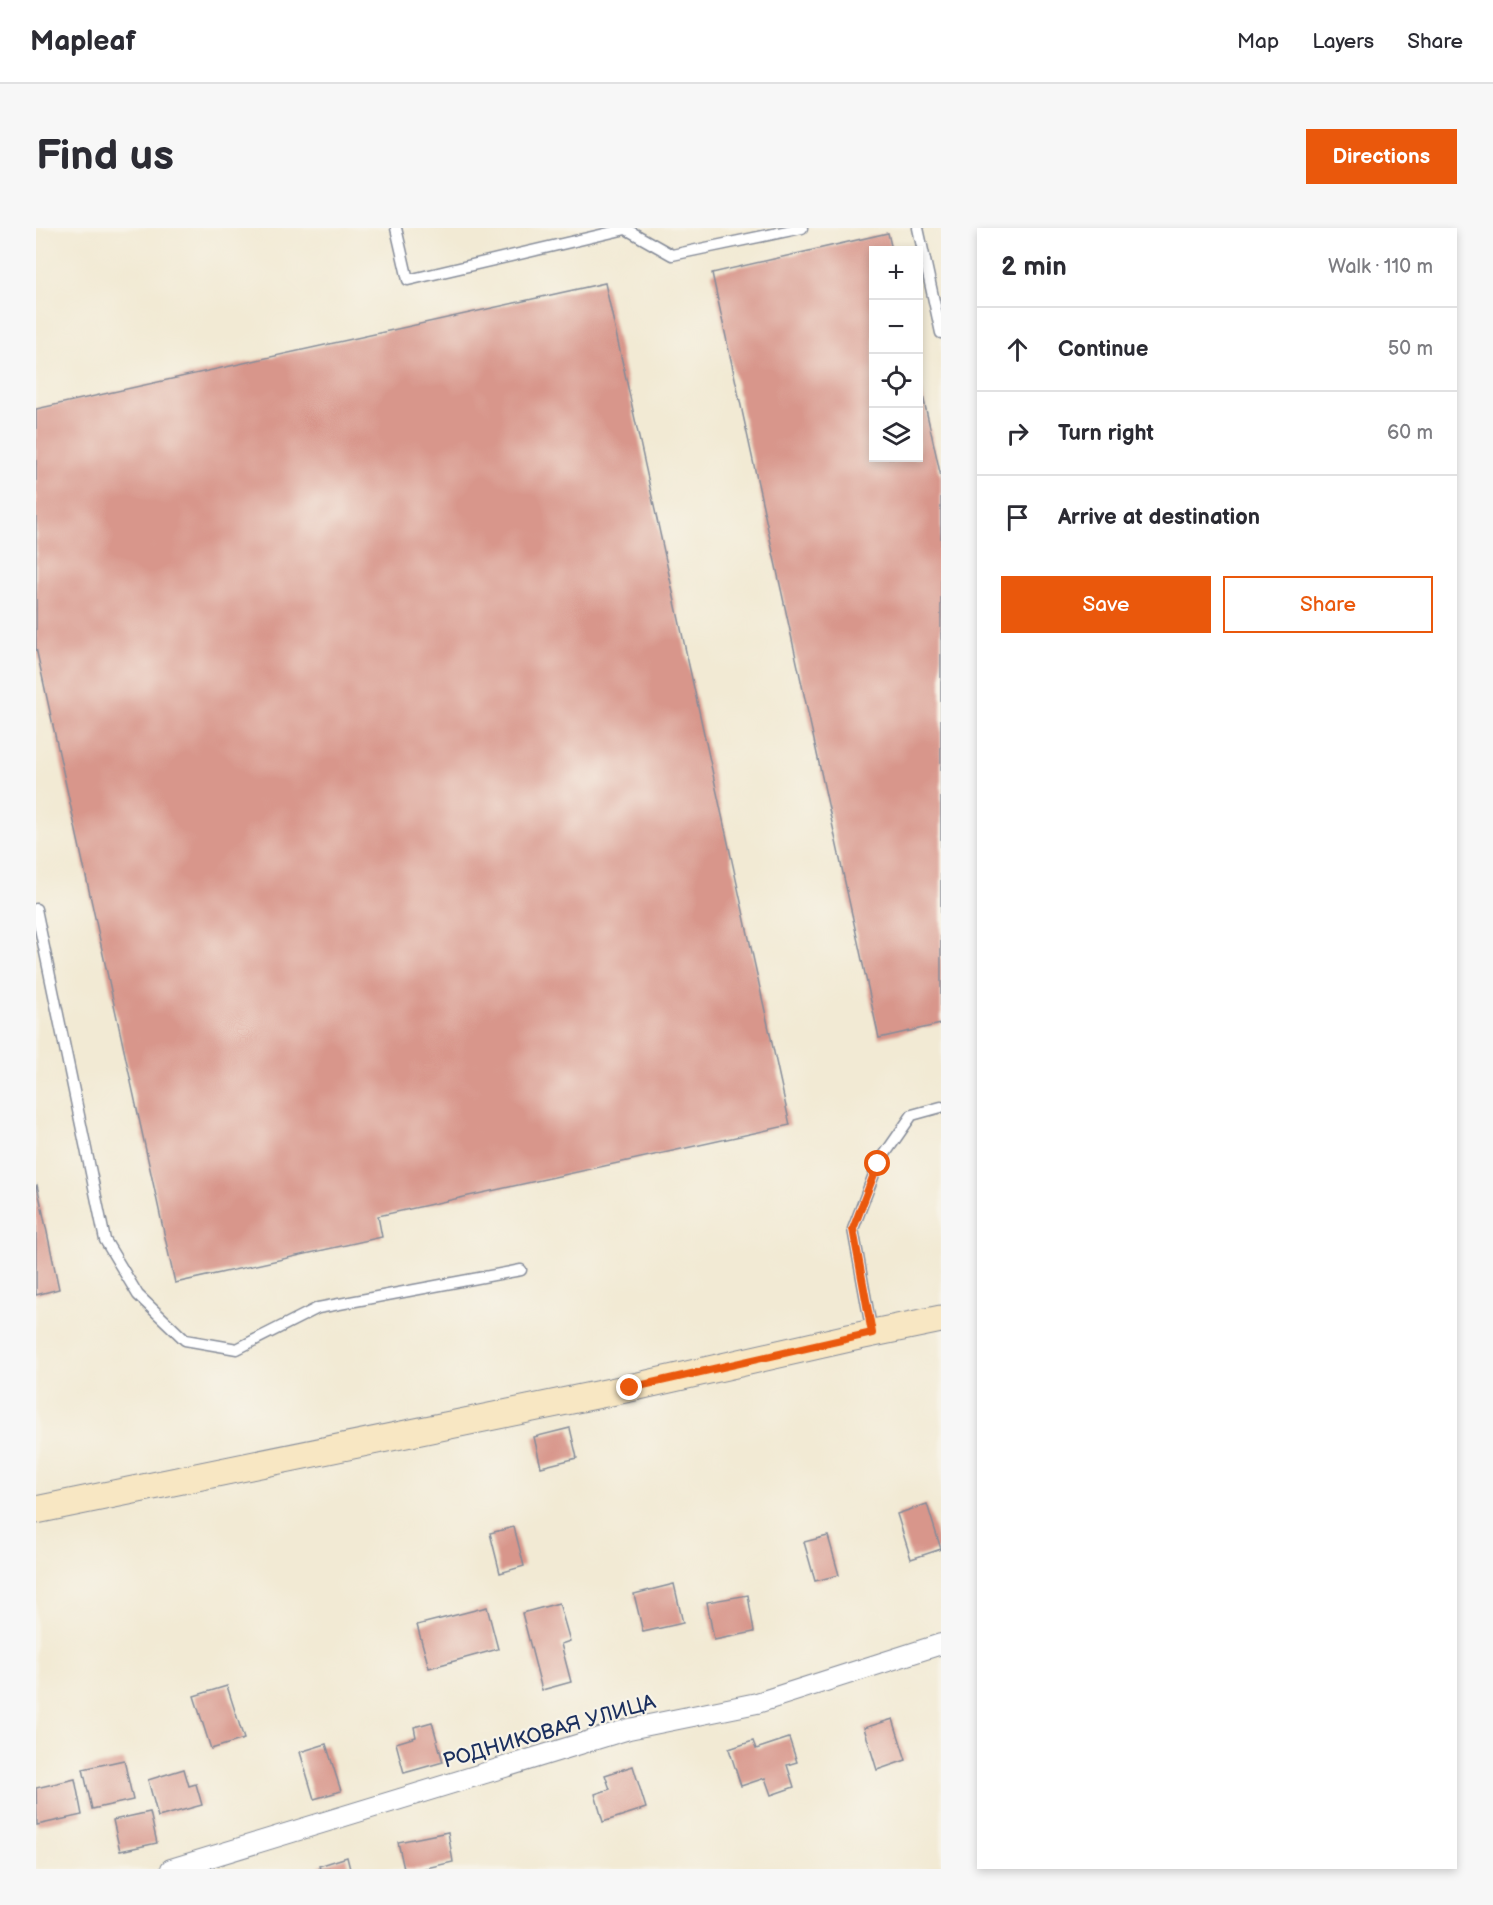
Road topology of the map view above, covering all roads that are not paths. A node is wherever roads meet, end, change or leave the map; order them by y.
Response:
1 (396, 228) edge
2 (802, 228) edge
3 (918, 228) edge
4 (941, 333) edge
5 (36, 909) edge
6 (941, 1107) edge
7 (521, 1270) dead end
8 (941, 1319) edge
9 (872, 1333) junction
10 (36, 1510) edge
11 (941, 1644) edge
12 (171, 1869) edge

1 - 2 lane
3 - 4 lane
5 - 7 lane
6 - 9 lane
8 - 9 street
9 - 10 street
11 - 12 street, РОДНИКОВАЯ УЛИЦА

